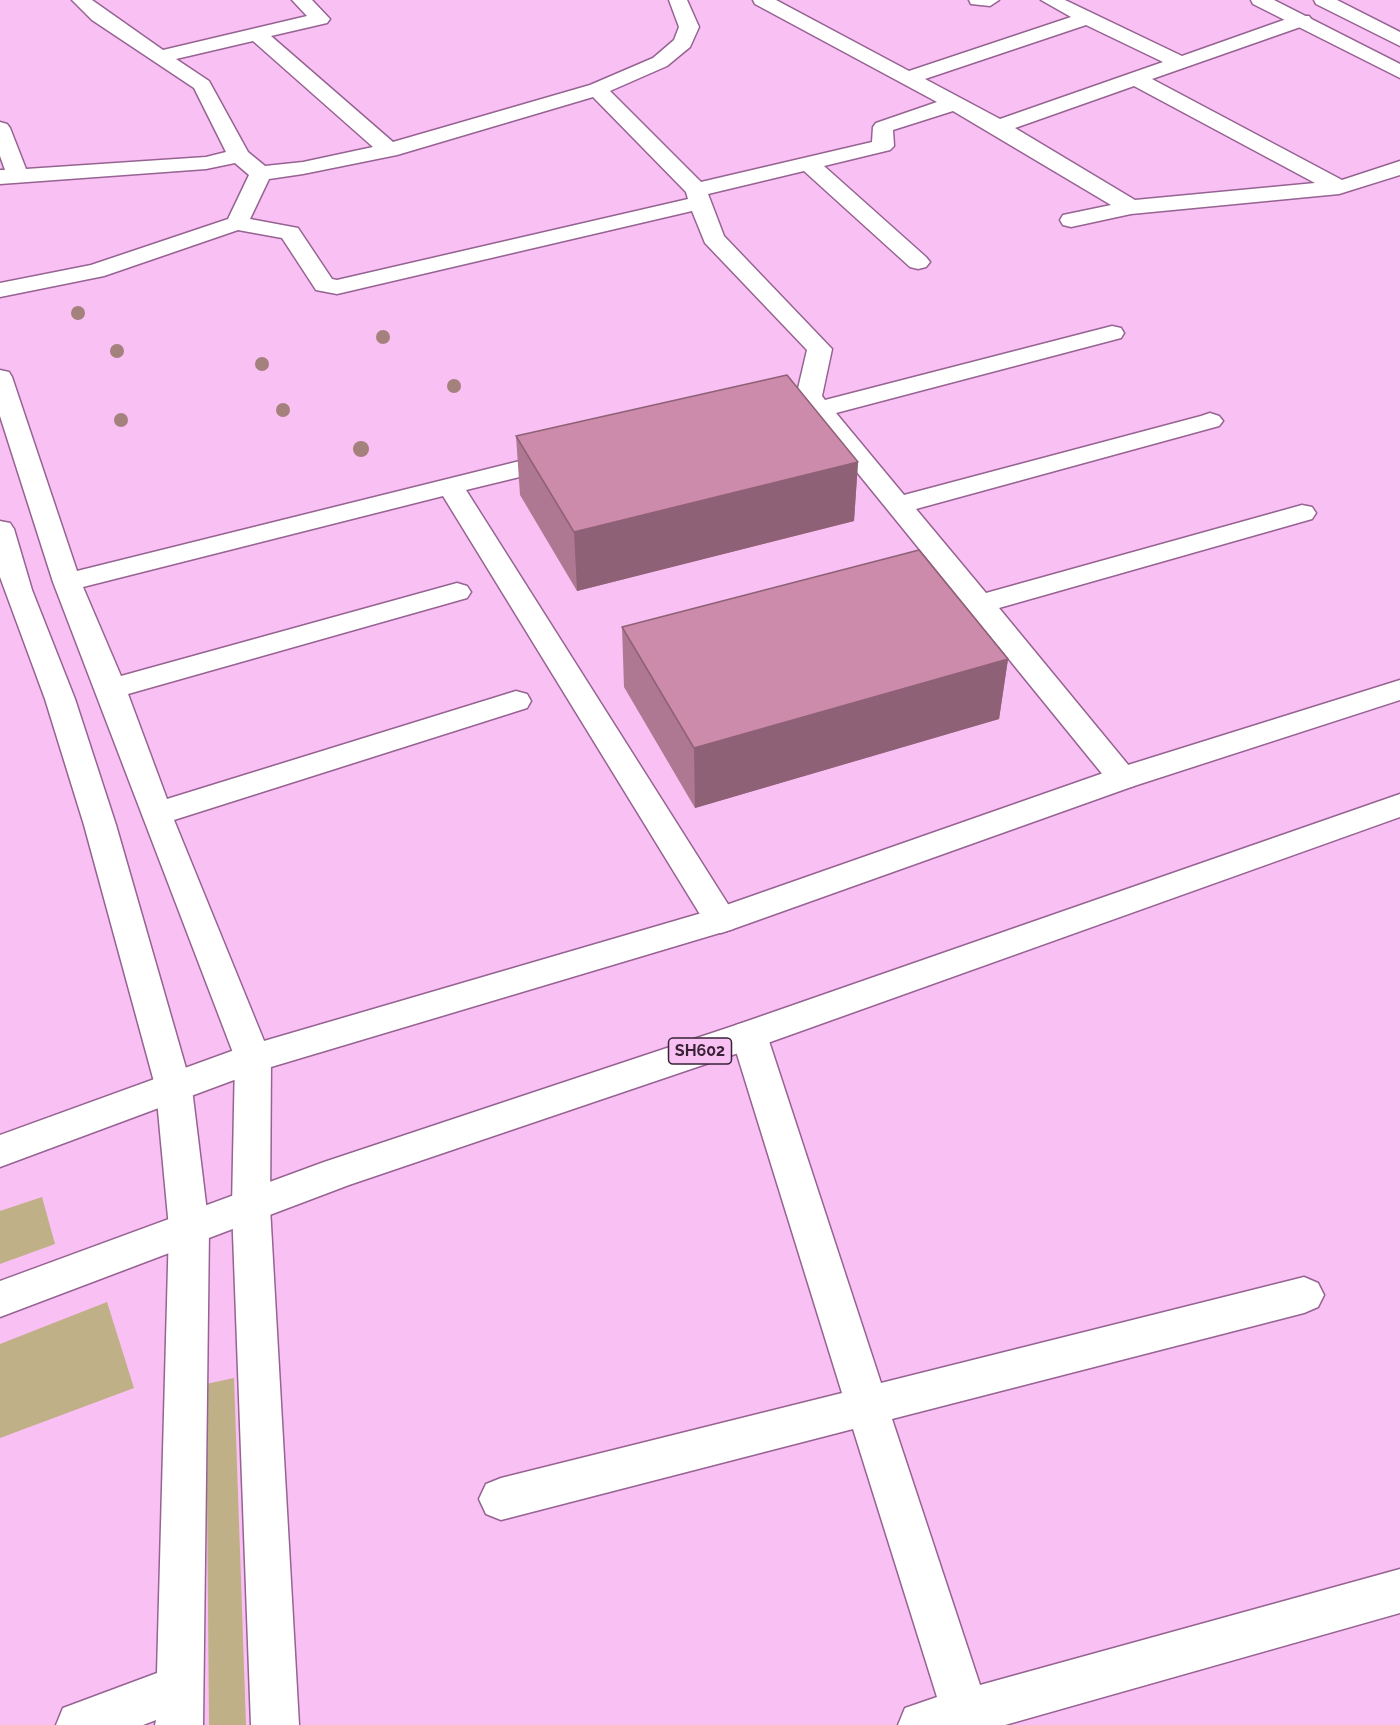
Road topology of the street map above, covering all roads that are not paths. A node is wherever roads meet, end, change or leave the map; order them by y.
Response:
1 (81, 0) edge
2 (302, 0) edge
3 (678, 0) edge
4 (762, 0) edge
5 (978, 0) edge
6 (990, 0) edge
7 (1050, 0) edge
8 (1260, 0) edge
9 (1323, 0) edge
10 (1087, 18) junction
11 (1302, 21) junction
12 (258, 35) junction
13 (1400, 40) edge
14 (160, 57) junction
15 (1181, 63) junction
16 (1400, 72) edge
17 (909, 78) junction
18 (1136, 79) junction
19 (597, 89) junction
20 (956, 104) junction
21 (998, 127) junction
22 (1, 135) edge
23 (389, 150) junction
24 (239, 156) junction
25 (809, 164) junction
26 (1400, 167) edge
27 (261, 173) junction
28 (9, 176) edge
29 (1339, 187) junction
30 (698, 197) junction
31 (1131, 207) junction
32 (1071, 220) dead end
33 (237, 223) junction
34 (918, 262) dead end
35 (0, 290) edge
36 (1112, 333) dead end
37 (0, 377) edge
38 (820, 409) junction
39 (1210, 421) dead end
40 (588, 452) edge
41 (450, 486) junction
42 (899, 505) junction
43 (1302, 513) dead end
44 (0, 529) edge
45 (67, 582) junction
46 (457, 592) dead end
47 (980, 604) junction
48 (111, 689) junction
49 (1400, 690) edge
50 (516, 701) dead end
51 (1124, 778) junction
52 (1400, 805) edge
53 (156, 814) junction
54 (720, 920) junction
55 (749, 1035) junction
56 (254, 1058) junction
57 (174, 1089) junction
58 (0, 1151) edge
59 (251, 1207) junction
60 (189, 1228) junction
61 (1304, 1294) dead end
62 (0, 1299) edge
63 (869, 1405) junction
64 (501, 1499) dead end
65 (1400, 1591) edge
66 (179, 1707) edge
67 (967, 1719) edge
68 (80, 1725) edge
69 (275, 1725) edge
70 (922, 1725) edge

1 - 14 street
2 - 12 street
3 - 19 street
4 - 17 street
5 - 6 street
7 - 10 street
8 - 11 street
9 - 13 street
10 - 15 street
10 - 17 street
11 - 15 street
11 - 16 street
12 - 14 street
12 - 23 street
14 - 24 street
15 - 18 street
17 - 20 street
18 - 21 street
18 - 29 street
19 - 23 street
19 - 30 street
20 - 21 street
20 - 25 street
21 - 31 street
22 - 28 street
23 - 27 street
24 - 27 street
24 - 28 street
25 - 30 street
25 - 34 street
26 - 29 street
27 - 33 street
29 - 31 street
30 - 33 street
30 - 38 street
31 - 32 street
33 - 35 street
36 - 38 street
37 - 45 street
38 - 42 street
39 - 42 street
40 - 41 street
41 - 45 street
41 - 54 street
42 - 47 street
43 - 47 street
44 - 57 street
45 - 48 street
46 - 48 street
47 - 51 street
48 - 53 street
49 - 51 street
50 - 53 street
51 - 54 street
52 - 55 street, SH602
53 - 56 street
54 - 56 street
55 - 59 street, SH602
55 - 63 street
56 - 57 street
56 - 59 street
57 - 58 street
57 - 60 street
59 - 60 street, SH602
59 - 69 street
60 - 62 street, SH602
60 - 66 street
61 - 63 street
63 - 64 street
63 - 67 street
65 - 67 street
66 - 68 street
67 - 70 street

